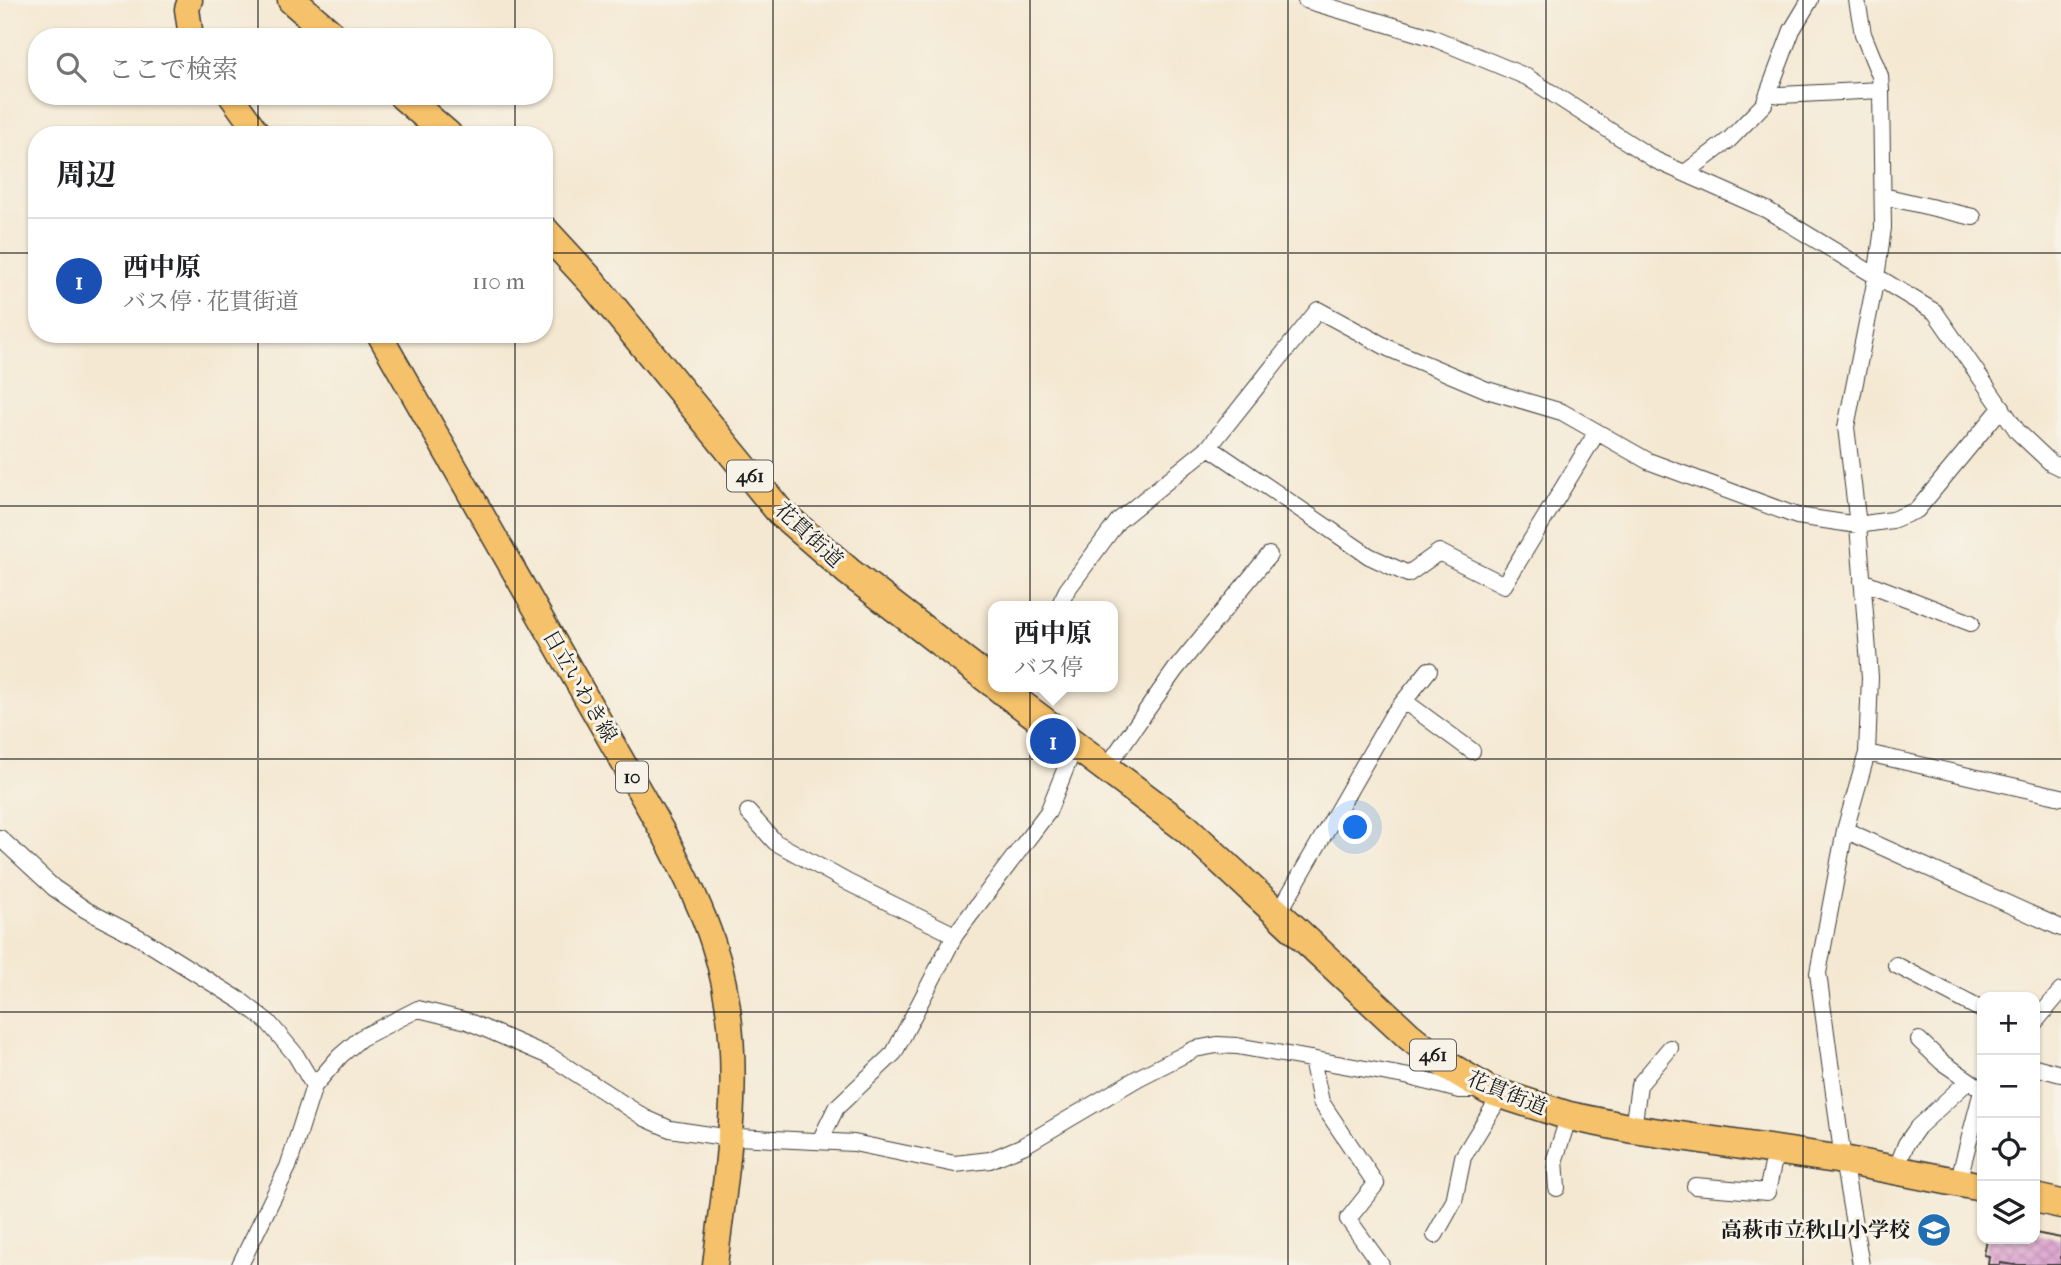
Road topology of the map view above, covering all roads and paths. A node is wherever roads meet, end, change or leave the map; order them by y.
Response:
1 (191, 0) edge
2 (292, 0) edge
3 (1306, 0) edge
4 (1810, 0) edge
5 (1857, 0) edge
6 (1346, 6) edge
7 (190, 28) edge
8 (324, 28) edge
9 (1881, 90) junction
10 (1769, 93) junction
11 (238, 105) edge
12 (413, 105) edge
13 (253, 126) edge
14 (438, 126) edge
15 (1685, 173) junction
16 (1883, 196) junction
17 (1973, 217) dead end
18 (553, 240) edge
19 (1876, 278) junction
20 (384, 343) edge
21 (2002, 407) junction
22 (1597, 432) junction
23 (1209, 447) junction
24 (2061, 468) edge
25 (1858, 525) junction
26 (1269, 555) dead end
27 (1862, 581) junction
28 (1062, 601) edge
29 (1971, 623) dead end
30 (1429, 670) dead end
31 (988, 675) edge
32 (1010, 692) edge
33 (1404, 701) junction
34 (1075, 745) junction
35 (1472, 751) dead end
36 (1867, 753) junction
37 (1106, 768) junction
38 (2061, 797) edge
39 (748, 811) dead end
40 (1845, 830) junction
41 (0, 838) edge
42 (1278, 914) junction
43 (2061, 928) edge
44 (955, 935) junction
45 (1896, 965) dead end
46 (2061, 991) edge
47 (1977, 1007) edge
48 (2040, 1015) edge
49 (1919, 1040) dead end
50 (1670, 1048) dead end
51 (1312, 1059) junction
52 (2040, 1068) edge
53 (2061, 1074) edge
54 (314, 1086) junction
55 (1977, 1086) edge
56 (1977, 1088) edge
57 (1495, 1092) junction
58 (1977, 1099) edge
59 (1569, 1116) junction
60 (1633, 1129) junction
61 (731, 1137) junction
62 (820, 1141) junction
63 (1776, 1150) junction
64 (1843, 1160) junction
65 (1896, 1170) junction
66 (1970, 1185) edge
67 (1695, 1186) dead end
68 (1557, 1188) dead end
69 (2040, 1199) edge
70 (2061, 1204) edge
71 (1434, 1235) dead end
72 (240, 1265) edge
73 (715, 1265) edge
74 (1381, 1265) edge
75 (1861, 1265) edge

1 - 7 main road
2 - 8 highway
3 - 6 street
4 - 10 street
5 - 9 street
6 - 15 street
9 - 10 street
9 - 16 street
10 - 15 street
11 - 13 main road
12 - 14 highway
15 - 19 street
16 - 17 street
16 - 19 street
18 - 31 highway, 花貫街道 / 461
19 - 21 street
19 - 25 street
20 - 61 main road, 日立いわき線 / 10
21 - 24 street
21 - 25 street
22 - 23 street
22 - 23 street
22 - 25 street
23 - 28 street
25 - 27 street
26 - 37 street
27 - 29 street
27 - 36 street
30 - 33 street
32 - 34 highway, 花貫街道 / 461
33 - 35 street
33 - 42 street
34 - 37 highway, 花貫街道 / 461
34 - 44 street
36 - 38 street
36 - 40 street
37 - 42 highway, 花貫街道 / 461
39 - 44 street
40 - 43 street
40 - 64 street
41 - 54 street
42 - 57 highway, 花貫街道 / 461
44 - 62 street
45 - 47 street
46 - 48 street
49 - 55 street
50 - 60 street
51 - 57 street
51 - 62 street
51 - 74 street
52 - 53 street
54 - 61 street
54 - 72 street
56 - 65 street
57 - 59 highway, 花貫街道 / 461
57 - 71 street
58 - 66 street
59 - 60 highway, 花貫街道 / 461
59 - 68 street
60 - 63 highway, 花貫街道 / 461
61 - 62 street
61 - 73 main road, 日立いわき線 / 10
63 - 64 highway, 花貫街道 / 461
63 - 67 street
64 - 65 highway, 花貫街道 / 461
64 - 75 street
65 - 66 highway, 花貫街道 / 461
69 - 70 highway

